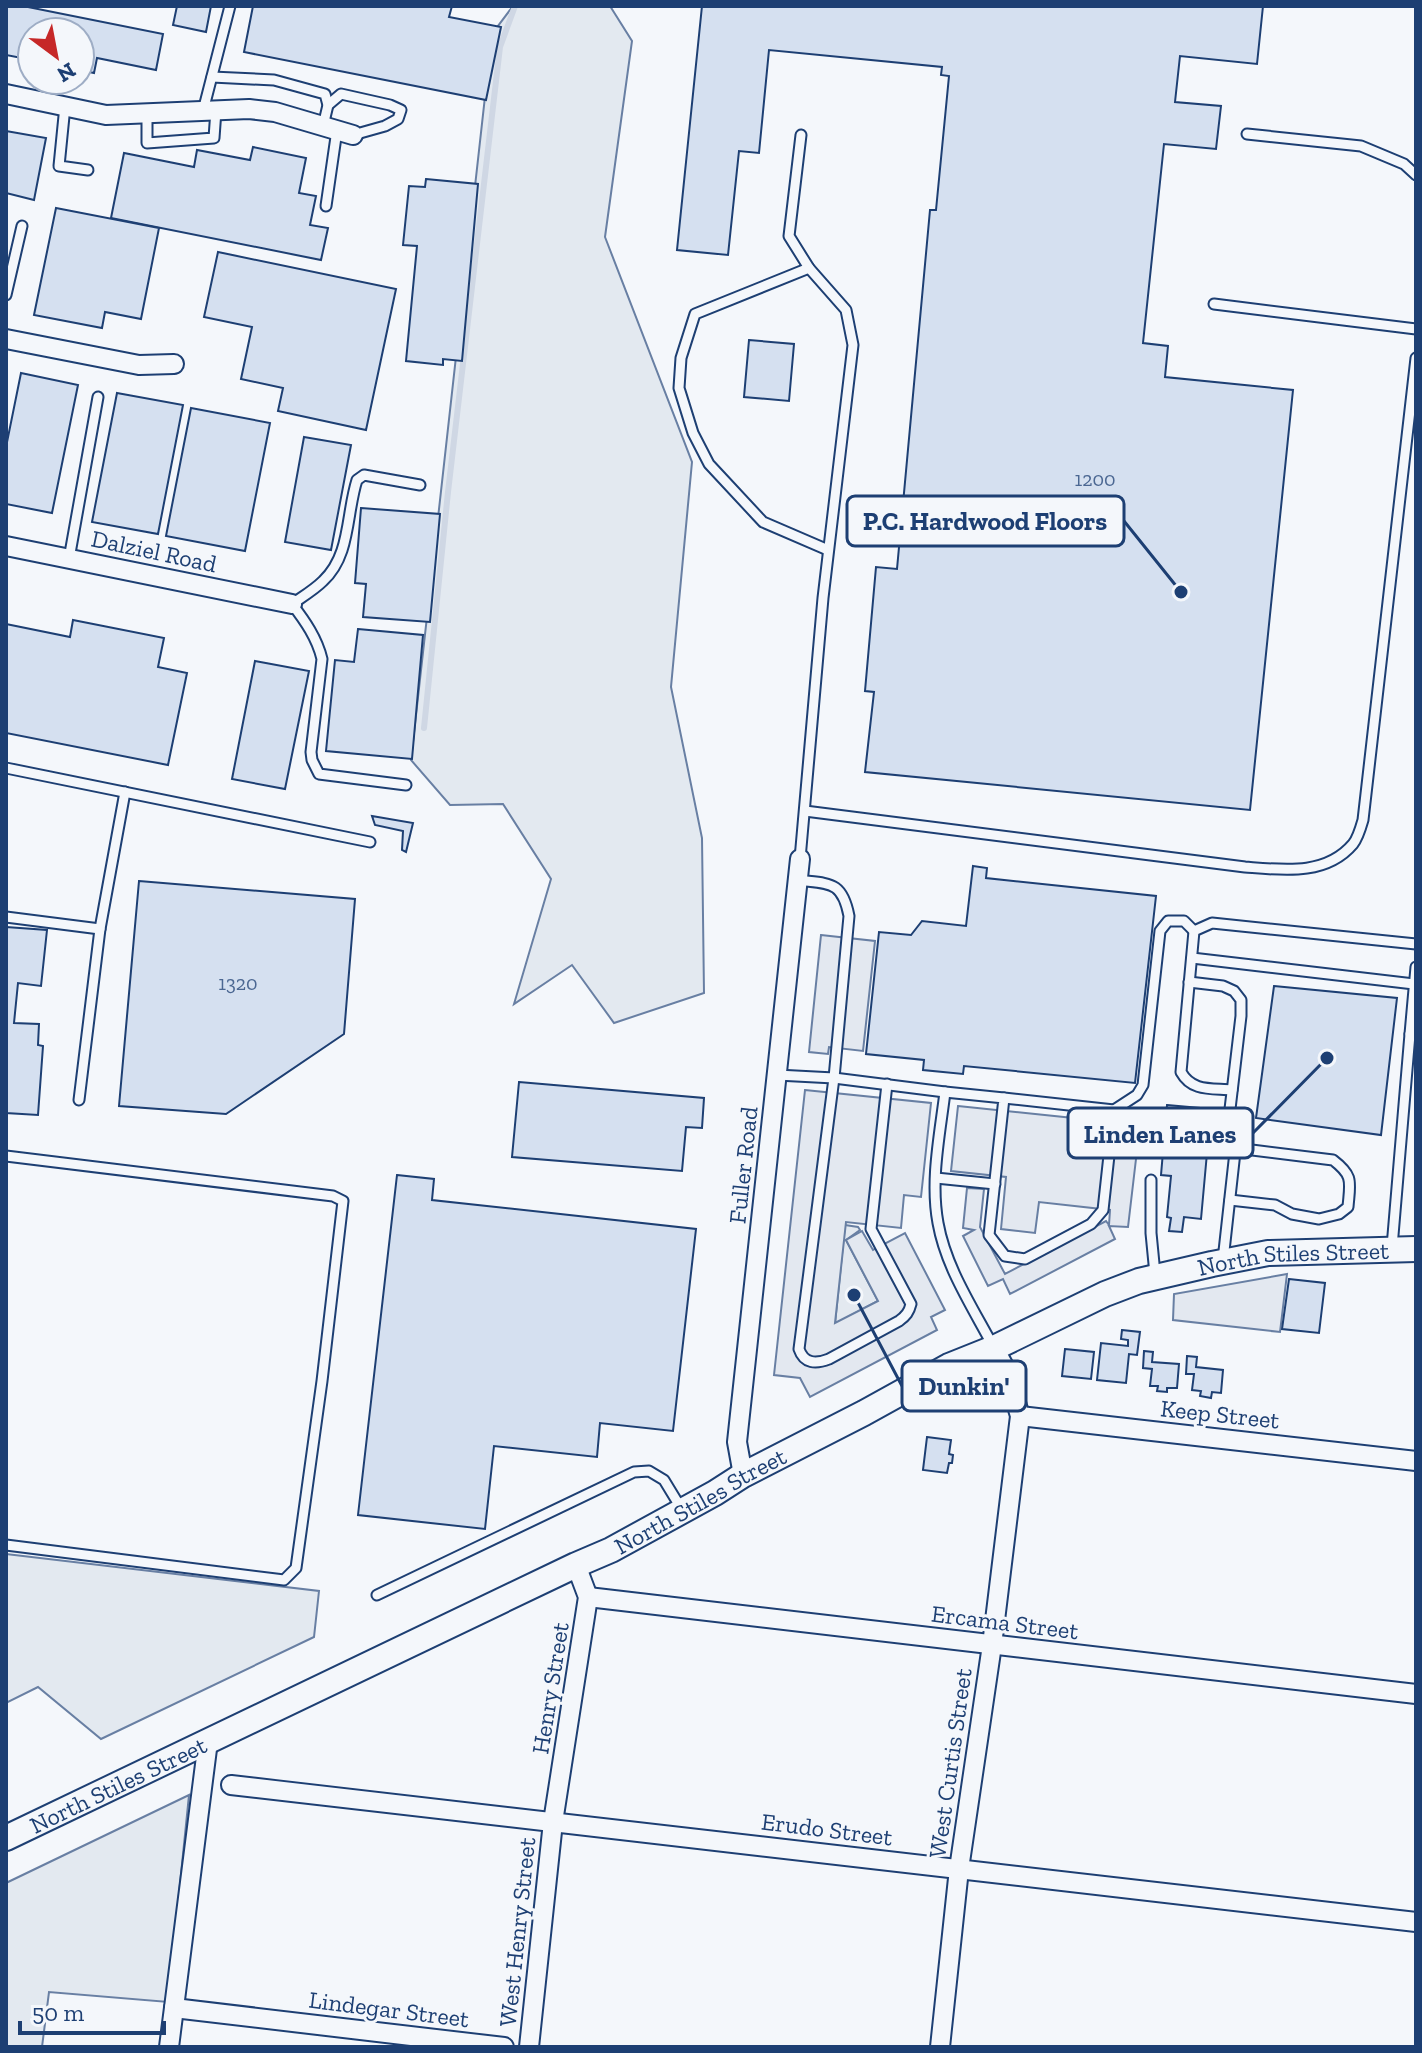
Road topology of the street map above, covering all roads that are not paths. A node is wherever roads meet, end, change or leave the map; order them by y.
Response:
1 (230, 6) edge
2 (212, 77) junction
3 (6, 94) edge
4 (328, 105) junction
5 (65, 106) junction
6 (210, 110) junction
7 (147, 113) junction
8 (337, 130) junction
9 (1247, 134) dead end
10 (801, 135) dead end
11 (88, 170) dead end
12 (1416, 175) edge
13 (326, 206) dead end
14 (22, 226) dead end
15 (809, 268) junction
16 (6, 295) edge
17 (1214, 304) dead end
18 (1416, 329) edge
19 (6, 339) edge
20 (1416, 358) edge
21 (174, 364) dead end
22 (98, 397) dead end
23 (420, 485) dead end
24 (6, 546) edge
25 (828, 550) junction
26 (69, 559) junction
27 (292, 604) junction
28 (6, 768) edge
29 (406, 785) dead end
30 (125, 792) junction
31 (805, 811) junction
32 (370, 842) dead end
33 (800, 859) joint
34 (797, 880) junction
35 (6, 917) edge
36 (100, 929) junction
37 (1194, 931) junction
38 (1416, 944) edge
39 (1192, 958) junction
40 (1416, 967) edge
41 (1189, 982) junction
42 (1414, 984) edge
43 (1413, 1034) edge
44 (777, 1075) junction
45 (834, 1078) junction
46 (887, 1084) junction
47 (1232, 1090) junction
48 (945, 1092) junction
49 (1004, 1098) junction
50 (79, 1100) dead end
51 (1114, 1110) junction
52 (1236, 1148) junction
53 (6, 1156) edge
54 (936, 1178) junction
55 (1151, 1180) dead end
56 (995, 1184) junction
57 (1230, 1200) junction
58 (1404, 1250) edge
59 (1223, 1262) junction
60 (1155, 1278) junction
61 (994, 1348) junction
62 (1020, 1416) junction
63 (1416, 1461) edge
64 (743, 1475) junction
65 (682, 1511) junction
66 (6, 1545) edge
67 (576, 1565) junction
68 (377, 1595) dead end
69 (588, 1597) junction
70 (992, 1645) junction
71 (1416, 1694) edge
72 (208, 1741) junction
73 (231, 1785) dead end
74 (553, 1822) junction
75 (6, 1838) edge
76 (959, 1869) junction
77 (1416, 1922) edge
78 (174, 2008) junction
79 (169, 2047) edge
80 (504, 2047) edge
81 (529, 2047) edge
82 (940, 2047) edge

1 - 2 lane
2 - 4 lane
2 - 6 lane
3 - 5 street
4 - 8 lane
4 - 8 lane
5 - 7 street
5 - 11 lane
6 - 7 street
6 - 7 lane
6 - 8 street
8 - 13 lane
9 - 12 lane
10 - 15 lane
14 - 16 lane
15 - 25 lane
15 - 25 lane
17 - 18 lane
19 - 21 street
20 - 31 lane
22 - 26 lane
23 - 27 lane
24 - 26 street, Dalziel Road
25 - 31 lane
26 - 27 street, Dalziel Road
27 - 29 lane
28 - 30 lane
30 - 32 lane
30 - 36 lane
31 - 33 lane
33 - 34 street, Fuller Road
34 - 44 street, Fuller Road
34 - 45 lane
35 - 36 lane
36 - 50 lane
37 - 38 lane
37 - 39 lane
37 - 51 lane
39 - 41 lane
39 - 42 lane
40 - 42 lane
41 - 47 lane
41 - 47 lane
42 - 43 lane
43 - 58 lane
44 - 45 lane
44 - 64 street, Fuller Road
45 - 46 lane
45 - 46 lane
46 - 48 lane
47 - 52 lane
48 - 49 lane
48 - 54 lane
49 - 51 lane
49 - 56 lane
51 - 56 lane
52 - 57 lane
52 - 57 lane
53 - 66 lane
54 - 56 lane
54 - 61 lane
55 - 60 lane
57 - 59 lane
58 - 59 main road, North Stiles Street
59 - 60 main road, North Stiles Street
60 - 61 main road, North Stiles Street
61 - 62 street, West Curtis Street
61 - 64 main road, North Stiles Street
62 - 63 street, Keep Street
62 - 70 street, West Curtis Street
64 - 65 main road, North Stiles Street
65 - 67 main road, North Stiles Street
65 - 68 lane
67 - 69 street, Henry Street
67 - 72 main road, North Stiles Street
69 - 70 street, Ercama Street
69 - 74 street, Henry Street
70 - 71 street, Ercama Street
70 - 76 street, West Curtis Street
72 - 75 main road, North Stiles Street
72 - 78 street
73 - 74 street, Erudo Street
74 - 76 street, Erudo Street
74 - 81 street, West Henry Street
76 - 77 street, Erudo Street
76 - 82 street, West Curtis Street
78 - 79 street
78 - 80 street, Lindegar Street

